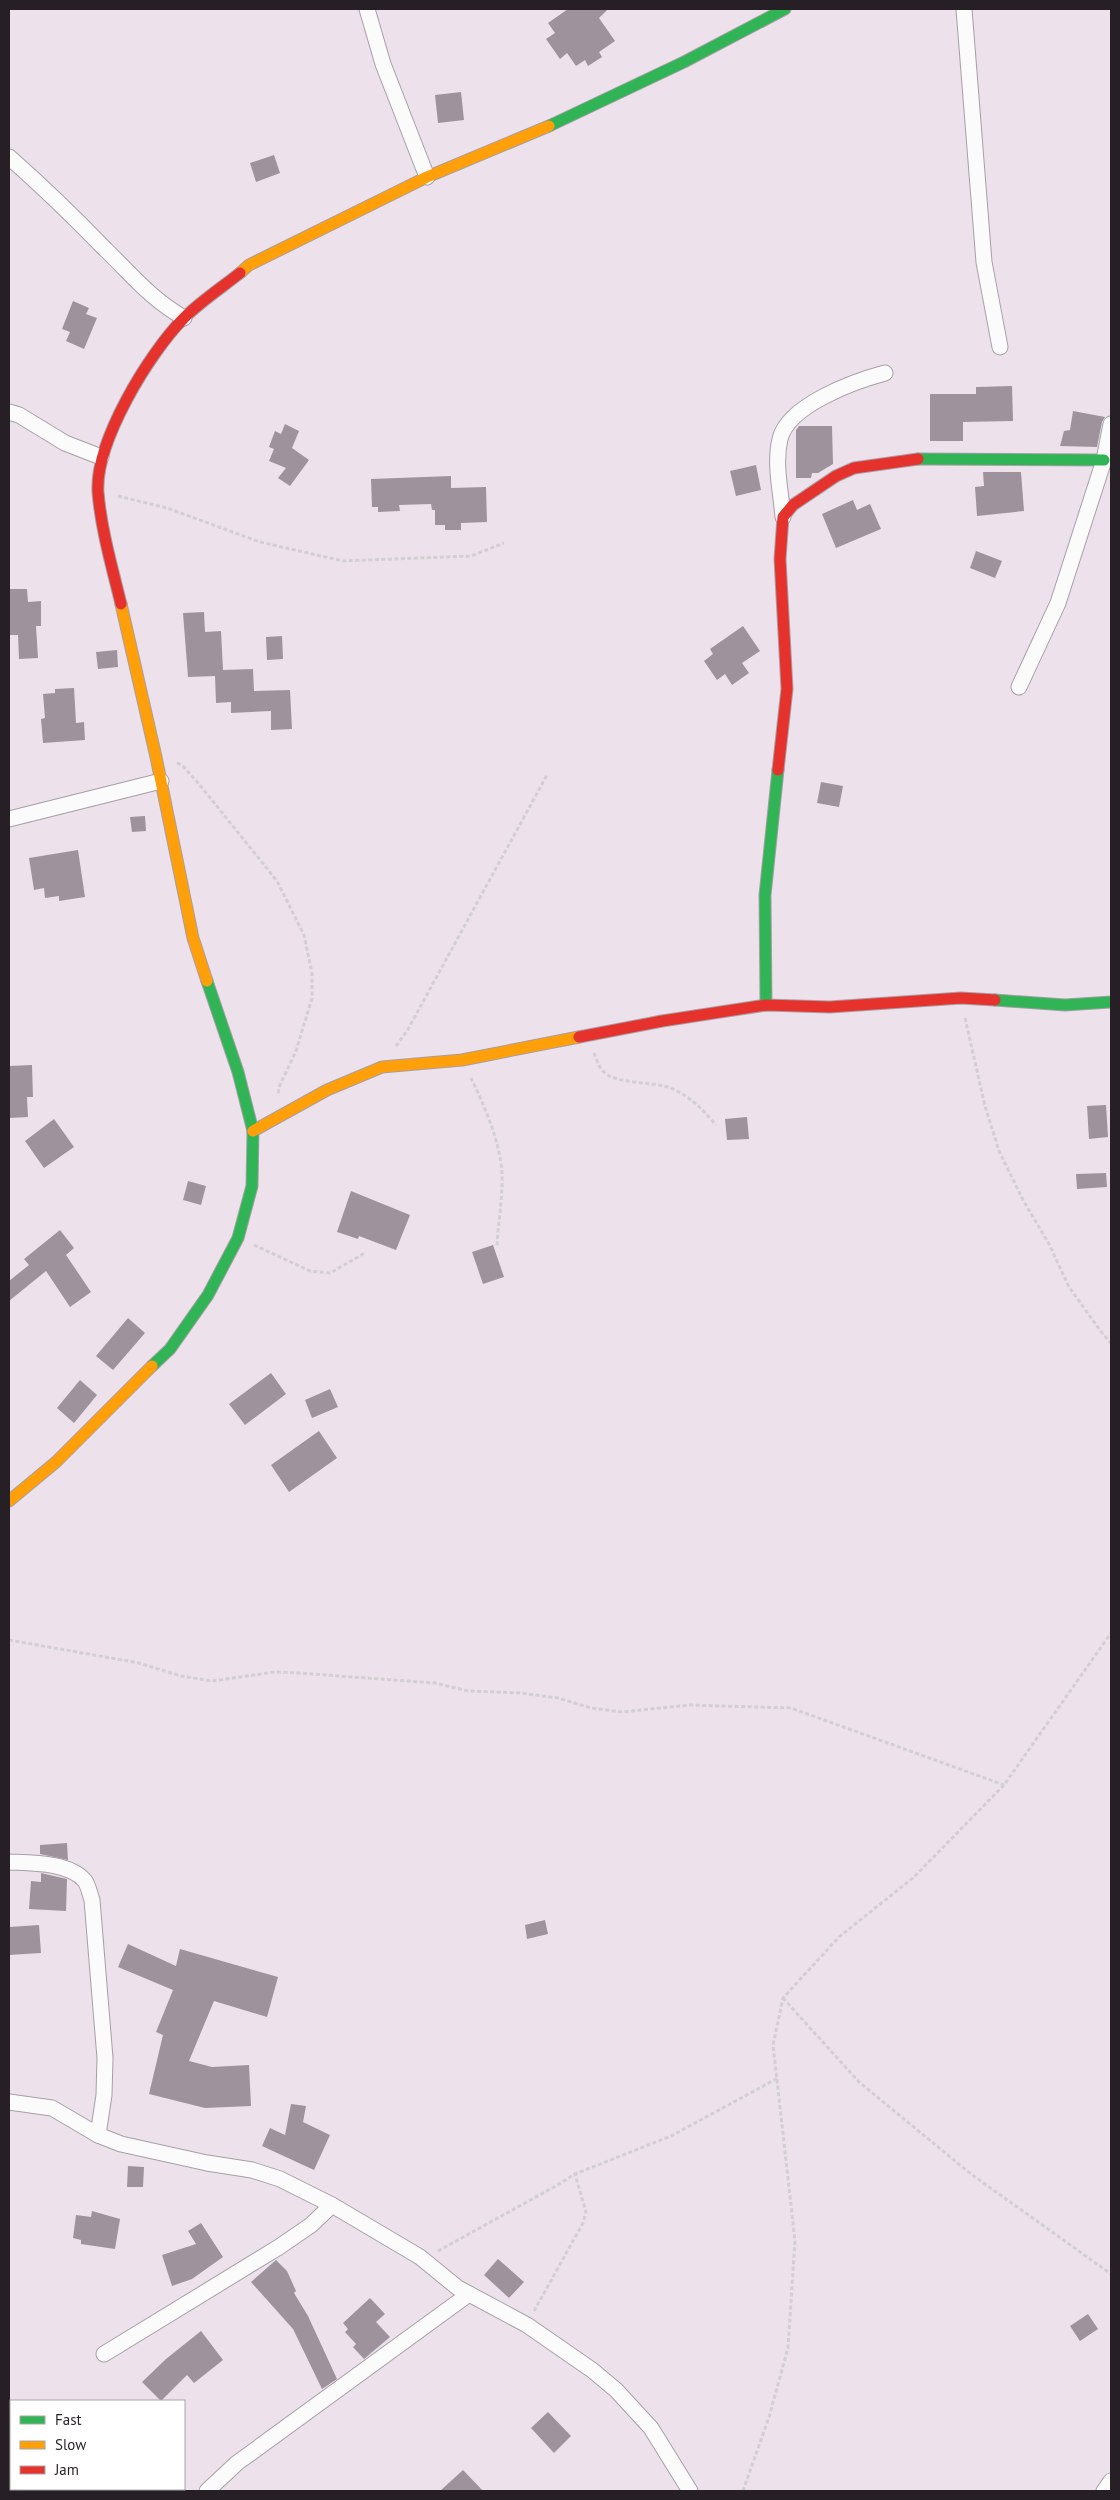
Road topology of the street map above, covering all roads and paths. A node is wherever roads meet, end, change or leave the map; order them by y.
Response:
1 (367, 9) edge
2 (785, 9) edge
3 (964, 9) edge
4 (9, 157) edge
5 (427, 177) junction
6 (184, 318) junction
7 (1000, 347) dead end
8 (885, 373) dead end
9 (9, 412) edge
10 (1111, 424) edge
11 (101, 457) junction
12 (1104, 460) junction
13 (98, 491) junction
14 (783, 517) junction
15 (504, 543) dead end
16 (1019, 686) dead end
17 (156, 757) junction
18 (547, 775) dead end
19 (161, 781) junction
20 (9, 819) edge
21 (961, 998) junction
22 (1111, 1002) edge
23 (766, 1005) junction
24 (587, 1036) junction
25 (462, 1060) junction
26 (382, 1067) junction
27 (274, 1121) junction
28 (716, 1125) dead end
29 (253, 1131) junction
30 (238, 1238) junction
31 (497, 1246) dead end
32 (365, 1253) dead end
33 (1111, 1343) edge
34 (9, 1501) edge
35 (1111, 1633) edge
36 (9, 1640) edge
37 (1004, 1785) junction
38 (9, 1862) edge
39 (783, 1998) junction
40 (778, 2078) junction
41 (9, 2102) edge
42 (98, 2134) junction
43 (574, 2174) junction
44 (332, 2205) junction
45 (420, 2257) junction
46 (1111, 2274) edge
47 (469, 2294) junction
48 (527, 2325) junction
49 (104, 2354) dead end
50 (1111, 2481) edge
51 (207, 2491) edge
52 (690, 2491) edge
53 (742, 2491) edge
54 (1104, 2491) edge

1 - 5 street
2 - 5 street
3 - 7 street
4 - 6 street
5 - 6 street
6 - 11 street
8 - 14 street
9 - 11 street
10 - 12 street
11 - 13 street
12 - 14 street
12 - 16 street
13 - 15 path
13 - 17 street
14 - 23 street
17 - 19 street
17 - 27 path
18 - 26 path
19 - 20 street
19 - 29 street
21 - 22 street
21 - 23 street
21 - 33 path
23 - 24 street
24 - 25 street
24 - 28 path
25 - 26 street
25 - 31 path
26 - 27 street
27 - 29 street
29 - 30 street
30 - 32 path
30 - 34 street
35 - 37 path
36 - 37 path
37 - 39 path
38 - 42 street
39 - 40 path
39 - 46 path
40 - 43 path
40 - 53 path
41 - 42 street
42 - 44 street
43 - 45 path
43 - 48 path
44 - 45 street
44 - 49 street
45 - 47 street
47 - 48 street
47 - 51 street
48 - 52 street
50 - 54 street

